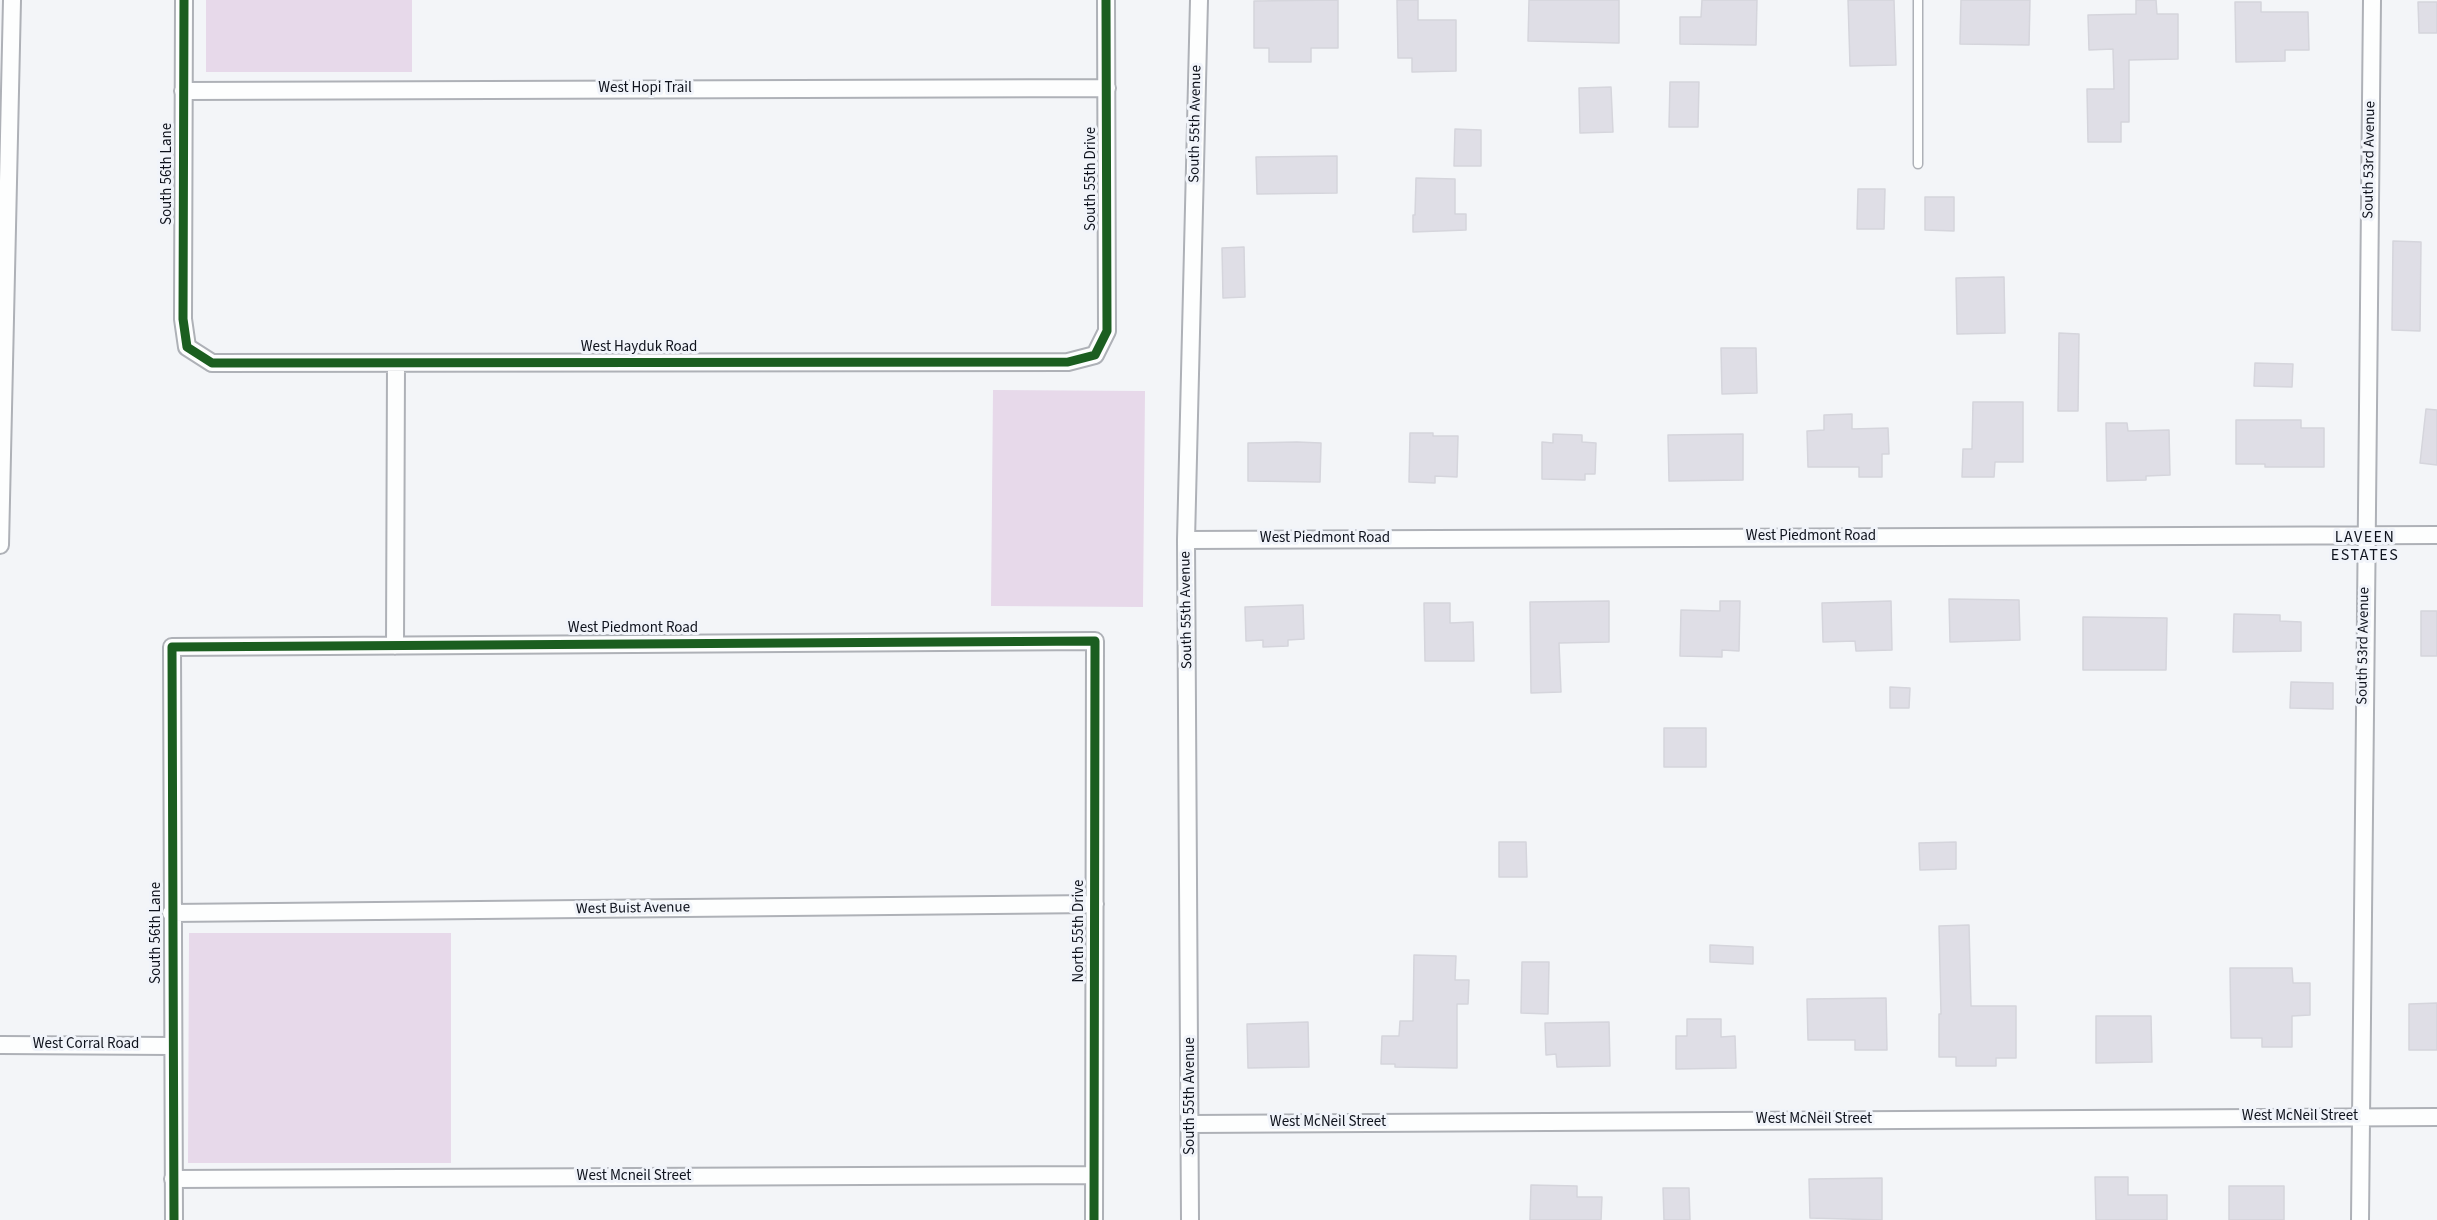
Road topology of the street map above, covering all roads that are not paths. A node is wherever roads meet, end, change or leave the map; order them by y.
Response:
1 (12, 0) edge
2 (184, 0) edge
3 (1106, 0) edge
4 (1199, 0) edge
5 (1918, 0) edge
6 (2372, 0) edge
7 (1107, 88) junction
8 (183, 91) junction
9 (1918, 164) dead end
10 (187, 347) joint
11 (1095, 355) joint
12 (396, 363) junction
13 (2365, 535) junction
14 (2437, 535) edge
15 (1186, 540) junction
16 (0, 545) edge
17 (1095, 641) joint
18 (395, 646) junction
19 (172, 647) joint
20 (1095, 904) junction
21 (171, 914) junction
22 (0, 1045) edge
23 (172, 1046) junction
24 (2360, 1117) junction
25 (2437, 1117) edge
26 (1191, 1124) junction
27 (1094, 1175) junction
28 (173, 1179) junction
29 (174, 1220) edge
30 (1094, 1220) edge
31 (1190, 1220) edge
32 (2360, 1220) edge

1 - 16 street
2 - 8 street, South 56th Lane
3 - 7 street, South 55th Drive
4 - 15 street, South 55th Avenue
5 - 9 lane
6 - 13 street, South 53rd Avenue
7 - 8 street, West Hopi Trail
7 - 11 street, South 55th Drive
8 - 10 street, South 56th Lane
10 - 12 street, West Hayduk Road
11 - 12 street, West Hayduk Road
12 - 18 street
13 - 14 street, West Piedmont Road
13 - 15 street, West Piedmont Road
13 - 24 street, South 53rd Avenue
15 - 26 street, South 55th Avenue
17 - 18 street, West Piedmont Road
17 - 20 street, North 55th Drive
18 - 19 street, West Piedmont Road
19 - 21 street, South 56th Lane
20 - 21 street, West Buist Avenue
20 - 27 street, North 55th Drive
21 - 23 street, South 56th Lane
22 - 23 street, West Corral Road
23 - 28 street, South 56th Lane
24 - 25 street, West McNeil Street
24 - 26 street, West McNeil Street
24 - 32 street, South 53rd Avenue
26 - 31 street, South 55th Avenue
27 - 28 street, West Mcneil Street
27 - 30 street, North 55th Drive
28 - 29 street, South 56th Lane

